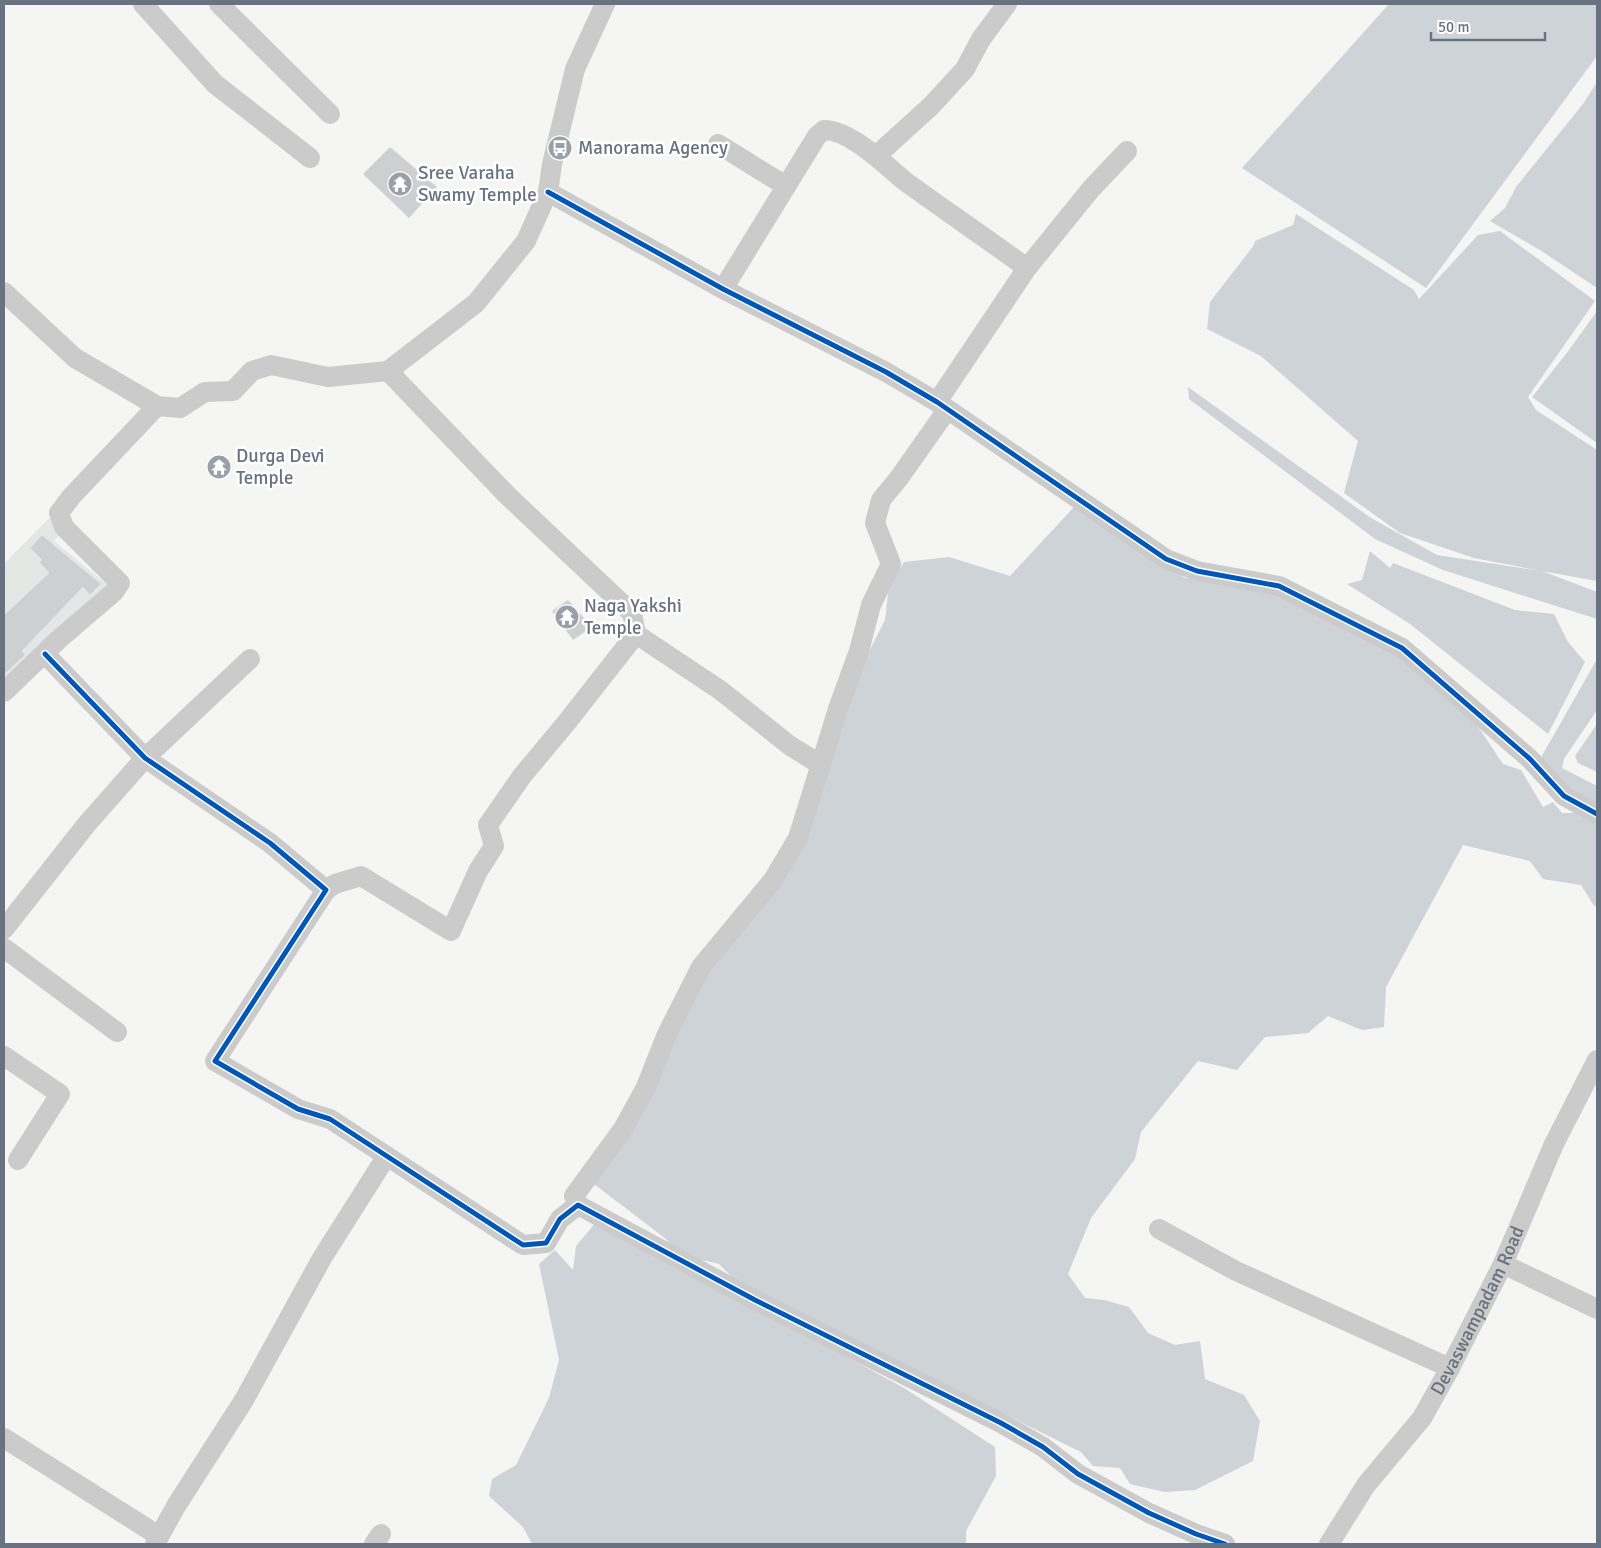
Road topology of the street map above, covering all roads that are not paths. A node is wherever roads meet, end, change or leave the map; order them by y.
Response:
1 (142, 4) edge
2 (219, 4) edge
3 (605, 4) edge
4 (1007, 4) edge
5 (330, 114) dead end
6 (718, 144) dead end
7 (1127, 151) dead end
8 (877, 156) junction
9 (310, 158) dead end
10 (786, 186) junction
11 (548, 192) junction
12 (1027, 268) junction
13 (723, 289) junction
14 (4, 292) edge
15 (388, 371) junction
16 (157, 406) junction
17 (942, 406) junction
18 (636, 634) junction
19 (45, 654) junction
20 (250, 659) dead end
21 (4, 692) edge
22 (145, 758) junction
23 (821, 765) junction
24 (1597, 814) edge
25 (326, 890) junction
26 (4, 929) edge
27 (4, 948) edge
28 (116, 1032) dead end
29 (4, 1056) edge
30 (1597, 1060) edge
31 (386, 1157) junction
32 (18, 1160) dead end
33 (578, 1205) junction
34 (1159, 1229) dead end
35 (1503, 1264) junction
36 (1597, 1309) edge
37 (1450, 1368) junction
38 (4, 1438) edge
39 (157, 1540) edge
40 (1225, 1544) edge
41 (1329, 1544) edge

1 - 9 street
2 - 5 street
3 - 11 street
4 - 8 street
6 - 10 street
7 - 12 street
8 - 10 street
8 - 12 street
10 - 13 street
11 - 13 street
11 - 15 street
12 - 17 street
13 - 17 street
14 - 16 street
15 - 16 street
15 - 18 street
16 - 19 street
17 - 23 street
17 - 24 street
18 - 23 street
18 - 25 street
19 - 21 street
19 - 22 street
20 - 22 street
22 - 25 street
22 - 26 street
23 - 33 street
25 - 31 street
27 - 28 street
29 - 32 street
30 - 35 street, Devaswampadam Road
31 - 33 street
31 - 39 street
33 - 40 street
34 - 37 street
35 - 36 street
35 - 37 street, Devaswampadam Road
37 - 41 street, Devaswampadam Road
38 - 39 street

